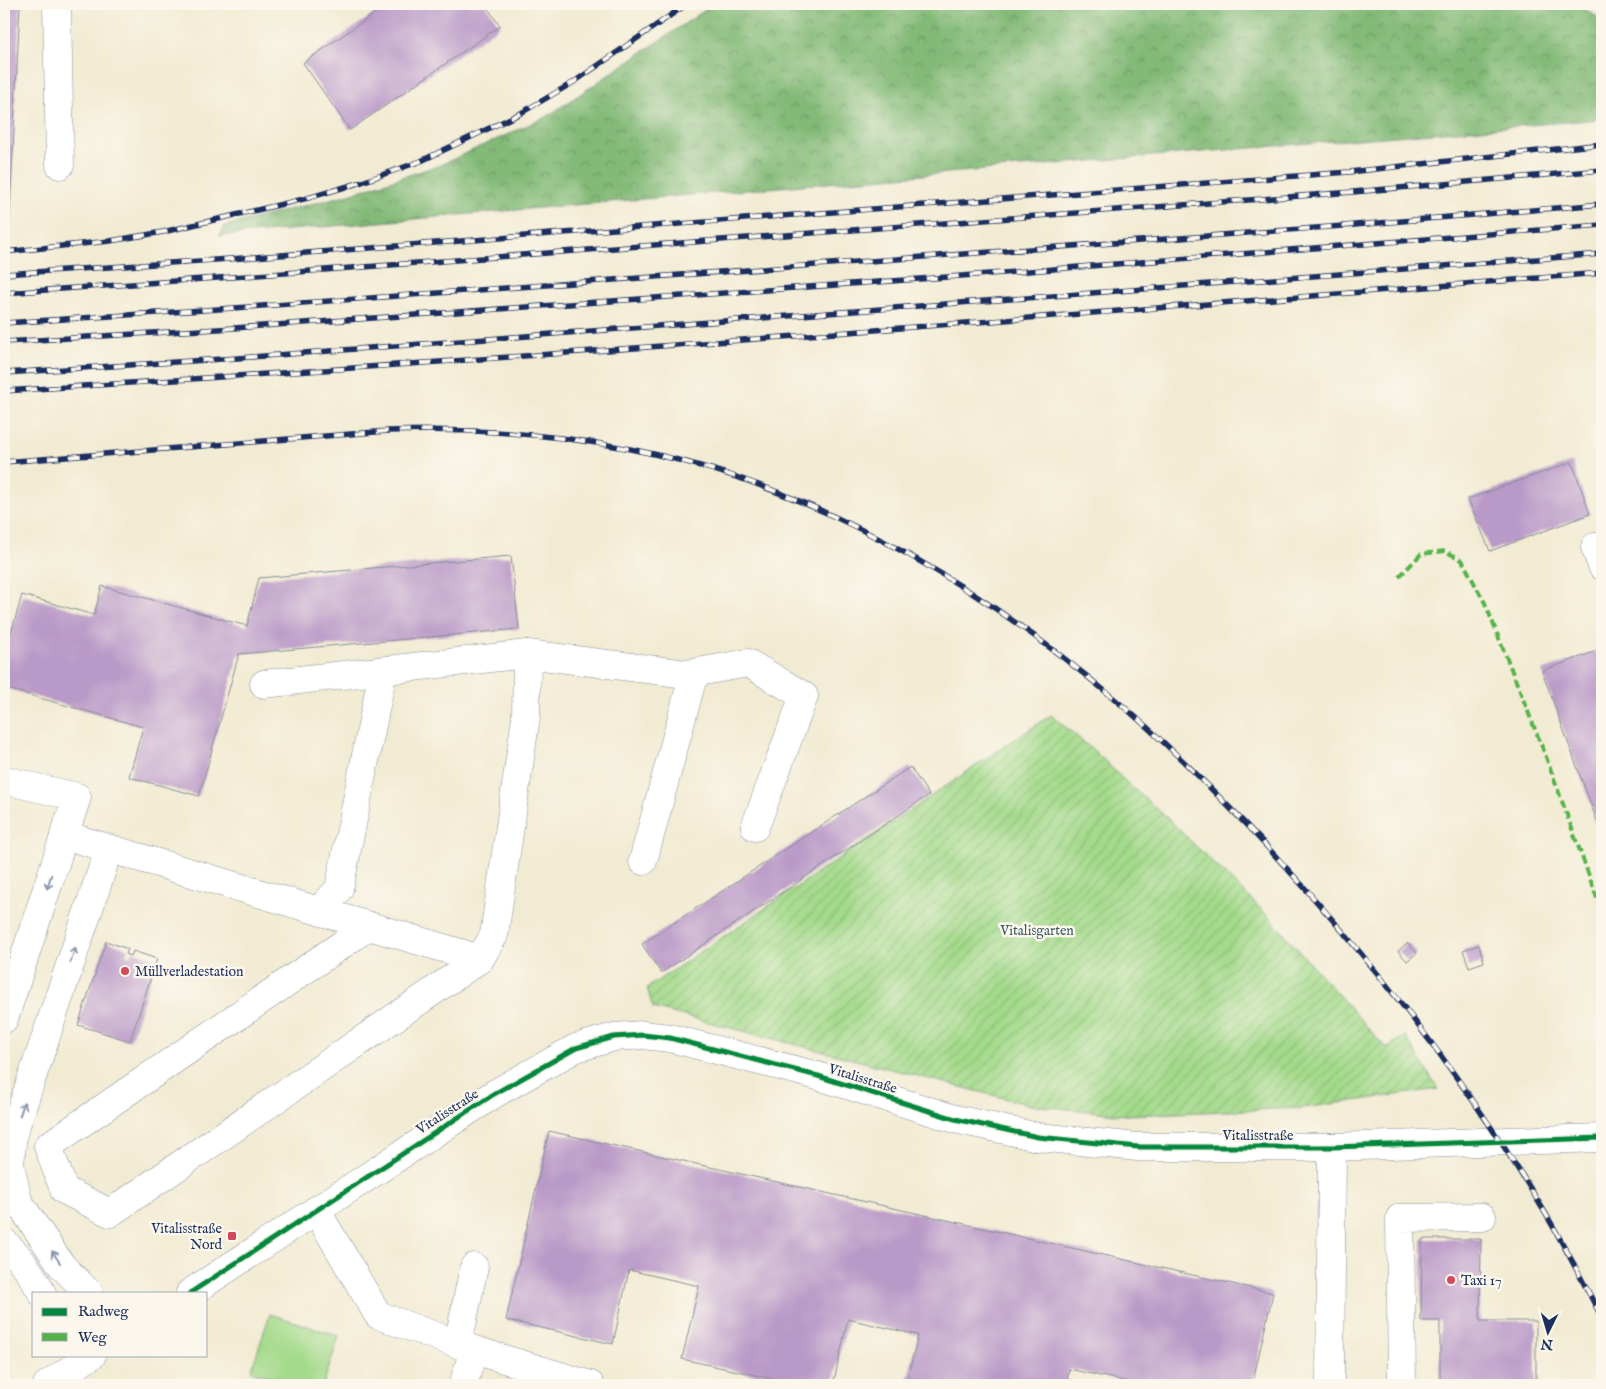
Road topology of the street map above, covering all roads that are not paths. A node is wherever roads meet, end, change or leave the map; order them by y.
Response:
1 (57, 4) edge
2 (60, 165) dead end
3 (527, 654) junction
4 (383, 671) junction
5 (694, 673) junction
6 (264, 684) dead end
7 (4, 780) edge
8 (755, 827) dead end
9 (64, 835) junction
10 (109, 849) junction
11 (643, 861) dead end
12 (319, 911) junction
13 (369, 926) junction
14 (480, 959) junction
15 (4, 1019) edge
16 (1602, 1138) edge
17 (1332, 1146) junction
18 (11, 1195) edge
19 (316, 1210) junction
20 (1482, 1217) dead end
21 (4, 1242) edge
22 (474, 1266) dead end
23 (41, 1292) edge
24 (88, 1292) edge
25 (192, 1292) edge
26 (466, 1347) junction
27 (90, 1356) edge
28 (59, 1371) edge
29 (463, 1385) edge
30 (590, 1385) edge
31 (1330, 1385) edge
32 (1402, 1385) edge

1 - 2 street
3 - 4 street
3 - 5 street
3 - 14 street
4 - 6 street
4 - 12 street
5 - 8 street
5 - 11 street
7 - 9 street
9 - 10 street
9 -> 15 street
10 - 12 street
18 -> 10 street
12 - 13 street
13 - 14 street
13 - 14 street
16 - 17 street, Vitalisstraße
17 - 19 street, Vitalisstraße
17 - 31 street
24 -> 18 street
19 - 25 street, Vitalisstraße
19 - 26 street
20 - 32 street
21 - 23 street
22 - 26 street
26 - 29 street
26 - 30 street
27 - 28 street

